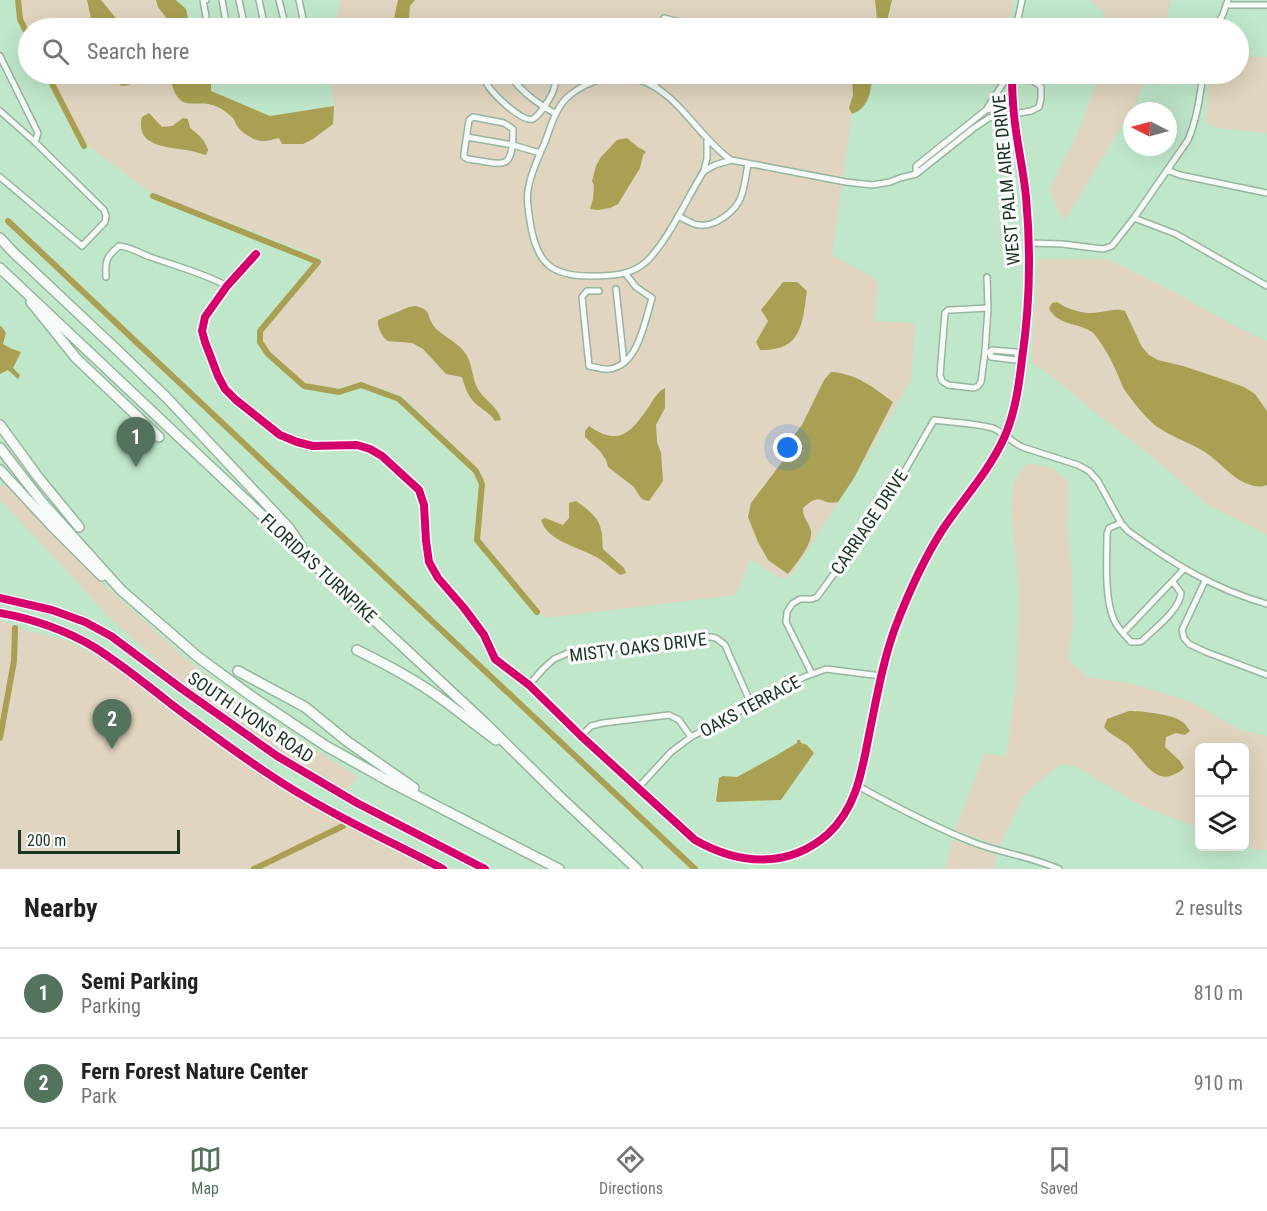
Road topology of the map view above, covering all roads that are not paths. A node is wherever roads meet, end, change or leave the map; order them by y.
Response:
1 (206, 0) edge
2 (222, 0) edge
3 (239, 0) edge
4 (259, 0) edge
5 (279, 0) edge
6 (299, 0) edge
7 (1022, 0) edge
8 (1227, 2) edge
9 (1267, 5) edge
10 (206, 18) edge
11 (225, 18) edge
12 (243, 18) edge
13 (263, 18) edge
14 (284, 18) edge
15 (303, 18) edge
16 (1018, 18) edge
17 (1220, 18) edge
18 (0, 56) edge
19 (487, 84) edge
20 (516, 84) edge
21 (555, 84) edge
22 (590, 84) edge
23 (650, 84) edge
24 (1005, 84) edge
25 (1012, 84) edge
26 (1038, 84) edge
27 (1201, 84) edge
28 (655, 86) joint
29 (543, 107) junction
30 (986, 110) junction
31 (0, 111) edge
32 (1014, 111) junction
33 (556, 114) junction
34 (467, 137) junction
35 (707, 138) junction
36 (35, 142) junction
37 (513, 145) junction
38 (540, 153) junction
39 (731, 160) junction
40 (748, 164) junction
41 (1167, 170) junction
42 (704, 171) junction
43 (916, 174) junction
44 (0, 177) edge
45 (1267, 193) edge
46 (678, 216) junction
47 (1134, 218) junction
48 (0, 238) edge
49 (1030, 243) junction
50 (256, 254) dead end
51 (0, 268) edge
52 (625, 273) junction
53 (106, 277) dead end
54 (987, 277) dead end
55 (227, 286) junction
56 (1267, 286) edge
57 (616, 289) dead end
58 (24, 291) junction
59 (599, 291) dead end
60 (988, 308) junction
61 (987, 353) junction
62 (1021, 356) junction
63 (624, 363) junction
64 (0, 425) edge
65 (1005, 435) junction
66 (159, 437) dead end
67 (0, 448) edge
68 (0, 470) edge
69 (1121, 523) junction
70 (79, 527) dead end
71 (309, 558) junction
72 (1184, 569) junction
73 (1205, 581) junction
74 (1173, 582) junction
75 (121, 590) junction
76 (0, 598) edge
77 (1267, 604) edge
78 (0, 613) edge
79 (1122, 633) junction
80 (357, 650) dead end
81 (238, 671) dead end
82 (812, 674) junction
83 (1267, 675) edge
84 (881, 676) junction
85 (530, 685) junction
86 (752, 706) junction
87 (581, 736) junction
88 (692, 737) junction
89 (513, 751) junction
90 (858, 786) junction
91 (637, 789) junction
92 (426, 800) junction
93 (443, 869) edge
94 (485, 869) edge
95 (559, 869) edge
96 (638, 869) edge
97 (1059, 869) edge

1 - 10 street
2 - 11 street
3 - 12 street
4 - 13 street
5 - 14 street
6 - 15 street
7 - 16 street
8 - 9 street
8 - 17 street
18 - 36 street
19 - 29 street
20 - 29 street
21 - 29 street
22 - 33 street
23 - 28 street
24 - 30 street
25 - 32 street, WEST PALM AIRE DRIVE
26 - 32 street
27 - 41 street
28 - 35 street
29 - 33 street
30 - 32 street
30 - 43 street
31 - 36 street
32 - 43 street
32 - 49 street, WEST PALM AIRE DRIVE
33 - 38 street
34 - 37 street
34 - 37 street
34 - 37 street
35 - 39 street
35 - 42 street
36 - 44 street
37 - 38 street
38 - 52 street
39 - 40 street
39 - 42 street
40 - 43 street
40 - 46 street
41 - 45 street
41 - 47 street
42 - 46 street
46 - 52 street
47 - 49 street
47 - 56 street
48 - 71 highway
49 - 62 street, WEST PALM AIRE DRIVE
50 - 55 street
51 - 58 highway, FLORIDA'S TURNPIKE
52 - 63 street
53 - 55 street
54 - 60 street
55 - 85 street
57 - 63 street
58 - 66 highway
58 - 71 highway, FLORIDA'S TURNPIKE
59 - 63 street
60 - 61 street
60 - 61 street
61 - 62 street
62 - 65 street, WEST PALM AIRE DRIVE
64 - 70 highway
65 - 69 street
65 - 82 street, CARRIAGE DRIVE
65 - 84 street, WEST PALM AIRE DRIVE
67 - 75 highway
68 - 75 highway
69 - 72 street
69 - 79 street
71 - 89 highway, FLORIDA'S TURNPIKE
72 - 73 street
72 - 74 street
73 - 77 street
73 - 83 street
74 - 79 street
74 - 79 street
75 - 92 highway
76 - 94 main road, SOUTH LYONS ROAD
78 - 93 main road, SOUTH LYONS ROAD
80 - 89 highway
81 - 92 highway
82 - 84 street, OAKS TERRACE
82 - 86 street, OAKS TERRACE
84 - 90 street, WEST PALM AIRE DRIVE
85 - 86 street, MISTY OAKS DRIVE
85 - 87 street
86 - 88 street, OAKS TERRACE
87 - 88 street
87 - 91 street
88 - 91 street, OAKS TERRACE
89 - 96 highway, FLORIDA'S TURNPIKE
90 - 91 street, WEST PALM AIRE DRIVE
90 - 97 street
92 - 95 highway

